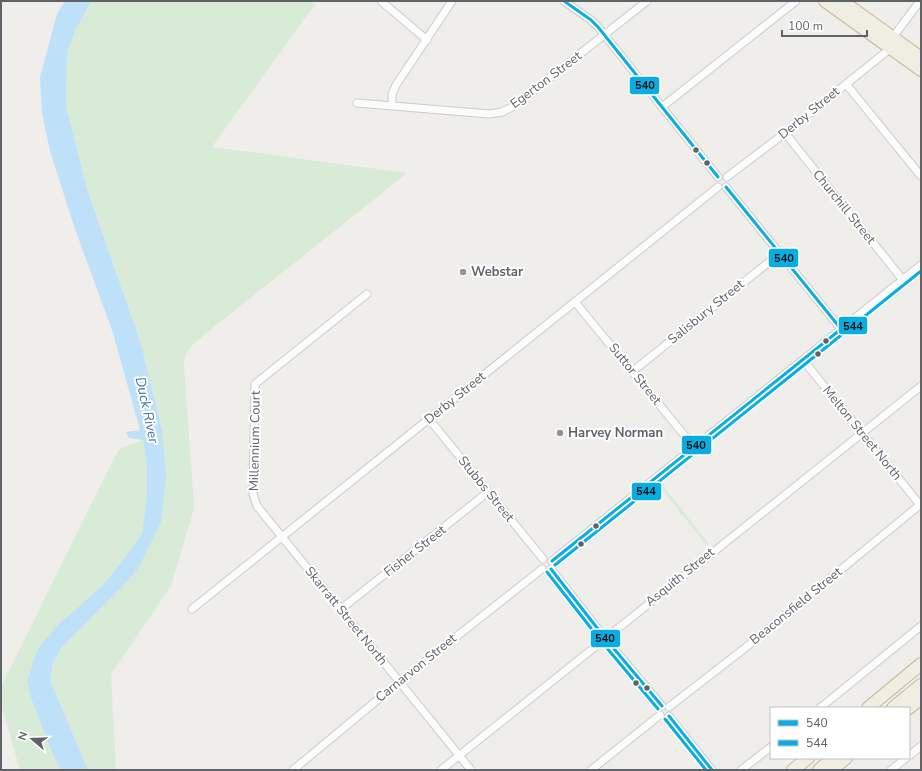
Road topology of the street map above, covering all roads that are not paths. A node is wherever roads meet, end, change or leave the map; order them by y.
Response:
1 (382, 1) edge
2 (452, 1) edge
3 (564, 1) edge
4 (648, 1) edge
5 (796, 1) edge
6 (825, 1) edge
7 (842, 1) edge
8 (920, 1) edge
9 (605, 35) junction
10 (427, 40) junction
11 (892, 43) junction
12 (921, 58) edge
13 (921, 70) edge
14 (846, 84) junction
15 (357, 104) dead end
16 (392, 106) junction
17 (662, 107) junction
18 (785, 133) junction
19 (921, 176) edge
20 (718, 177) junction
21 (727, 178) junction
22 (718, 187) junction
23 (726, 187) junction
24 (779, 254) junction
25 (921, 265) edge
26 (903, 280) junction
27 (367, 294) dead end
28 (575, 302) junction
29 (841, 329) junction
30 (803, 360) junction
31 (633, 370) junction
32 (921, 386) edge
33 (429, 419) junction
34 (862, 433) junction
35 (694, 447) junction
36 (488, 492) junction
37 (921, 505) edge
38 (282, 537) junction
39 (543, 559) junction
40 (552, 561) junction
41 (542, 568) junction
42 (550, 569) junction
43 (192, 609) dead end
44 (341, 609) junction
45 (921, 626) edge
46 (605, 638) junction
47 (921, 664) edge
48 (399, 682) junction
49 (921, 685) edge
50 (921, 698) edge
51 (666, 707) junction
52 (821, 707) edge
53 (869, 707) edge
54 (894, 707) edge
55 (910, 707) edge
56 (660, 715) junction
57 (669, 716) junction
58 (921, 746) edge
59 (770, 748) edge
60 (910, 755) edge
61 (459, 756) junction
62 (807, 759) edge
63 (832, 759) edge
64 (845, 759) edge
65 (905, 759) edge
66 (293, 770) edge
67 (441, 770) edge
68 (471, 770) edge
69 (591, 770) edge
70 (712, 770) edge
71 (741, 770) edge
72 (794, 770) edge
73 (819, 770) edge
74 (831, 770) edge
75 (891, 770) edge

1 - 10 street
2 - 10 street
3 - 9 street
4 - 9 street, Egerton Street
5 - 17 street
6 - 11 highway
7 - 11 highway
8 - 11 street, Derby Street
9 - 16 street, Egerton Street
9 - 17 street
10 - 16 street
11 - 12 highway
11 - 13 highway
11 - 14 street, Derby Street
14 - 18 street, Derby Street
14 - 19 street
15 - 16 street, Egerton Street
17 - 20 street
18 - 21 street, Derby Street
18 - 26 street, Churchill Street
20 - 21 street
20 - 22 street
21 - 23 street
22 - 23 street
22 - 28 street, Derby Street
23 - 24 street
24 - 29 street
24 - 31 street, Salisbury Street
25 - 26 street
26 - 29 street
27 - 38 street, Millennium Court
28 - 31 street, Suttor Street
28 - 33 street, Derby Street
29 - 30 street
30 - 34 street, Melton Street North
30 - 35 street
31 - 35 street, Suttor Street
32 - 34 street, Asquith Street
33 - 36 street, Stubbs Street
33 - 38 street, Derby Street
34 - 37 street, Melton Street North
34 - 46 street, Asquith Street
35 - 40 street
36 - 39 street, Stubbs Street
36 - 44 street, Fisher Street
37 - 51 street, Beaconsfield Street
38 - 43 street, Derby Street
38 - 44 street, Skarratt Street North
39 - 40 street
39 - 41 street
40 - 42 street
41 - 42 street
41 - 48 street, Carnarvon Street
42 - 46 street
44 - 48 street, Skarratt Street North
45 - 52 street
46 - 51 street
46 - 61 street, Asquith Street
47 - 53 highway
48 - 61 street, Skarratt Street North
48 - 66 street, Carnarvon Street
49 - 54 highway
50 - 55 highway
51 - 56 street
51 - 57 street
56 - 57 street
56 - 69 street
57 - 70 street
58 - 60 street
59 - 71 street
61 - 67 street, Asquith Street
61 - 68 street, Skarratt Street North
62 - 72 highway
63 - 73 highway
64 - 74 highway
65 - 75 street

